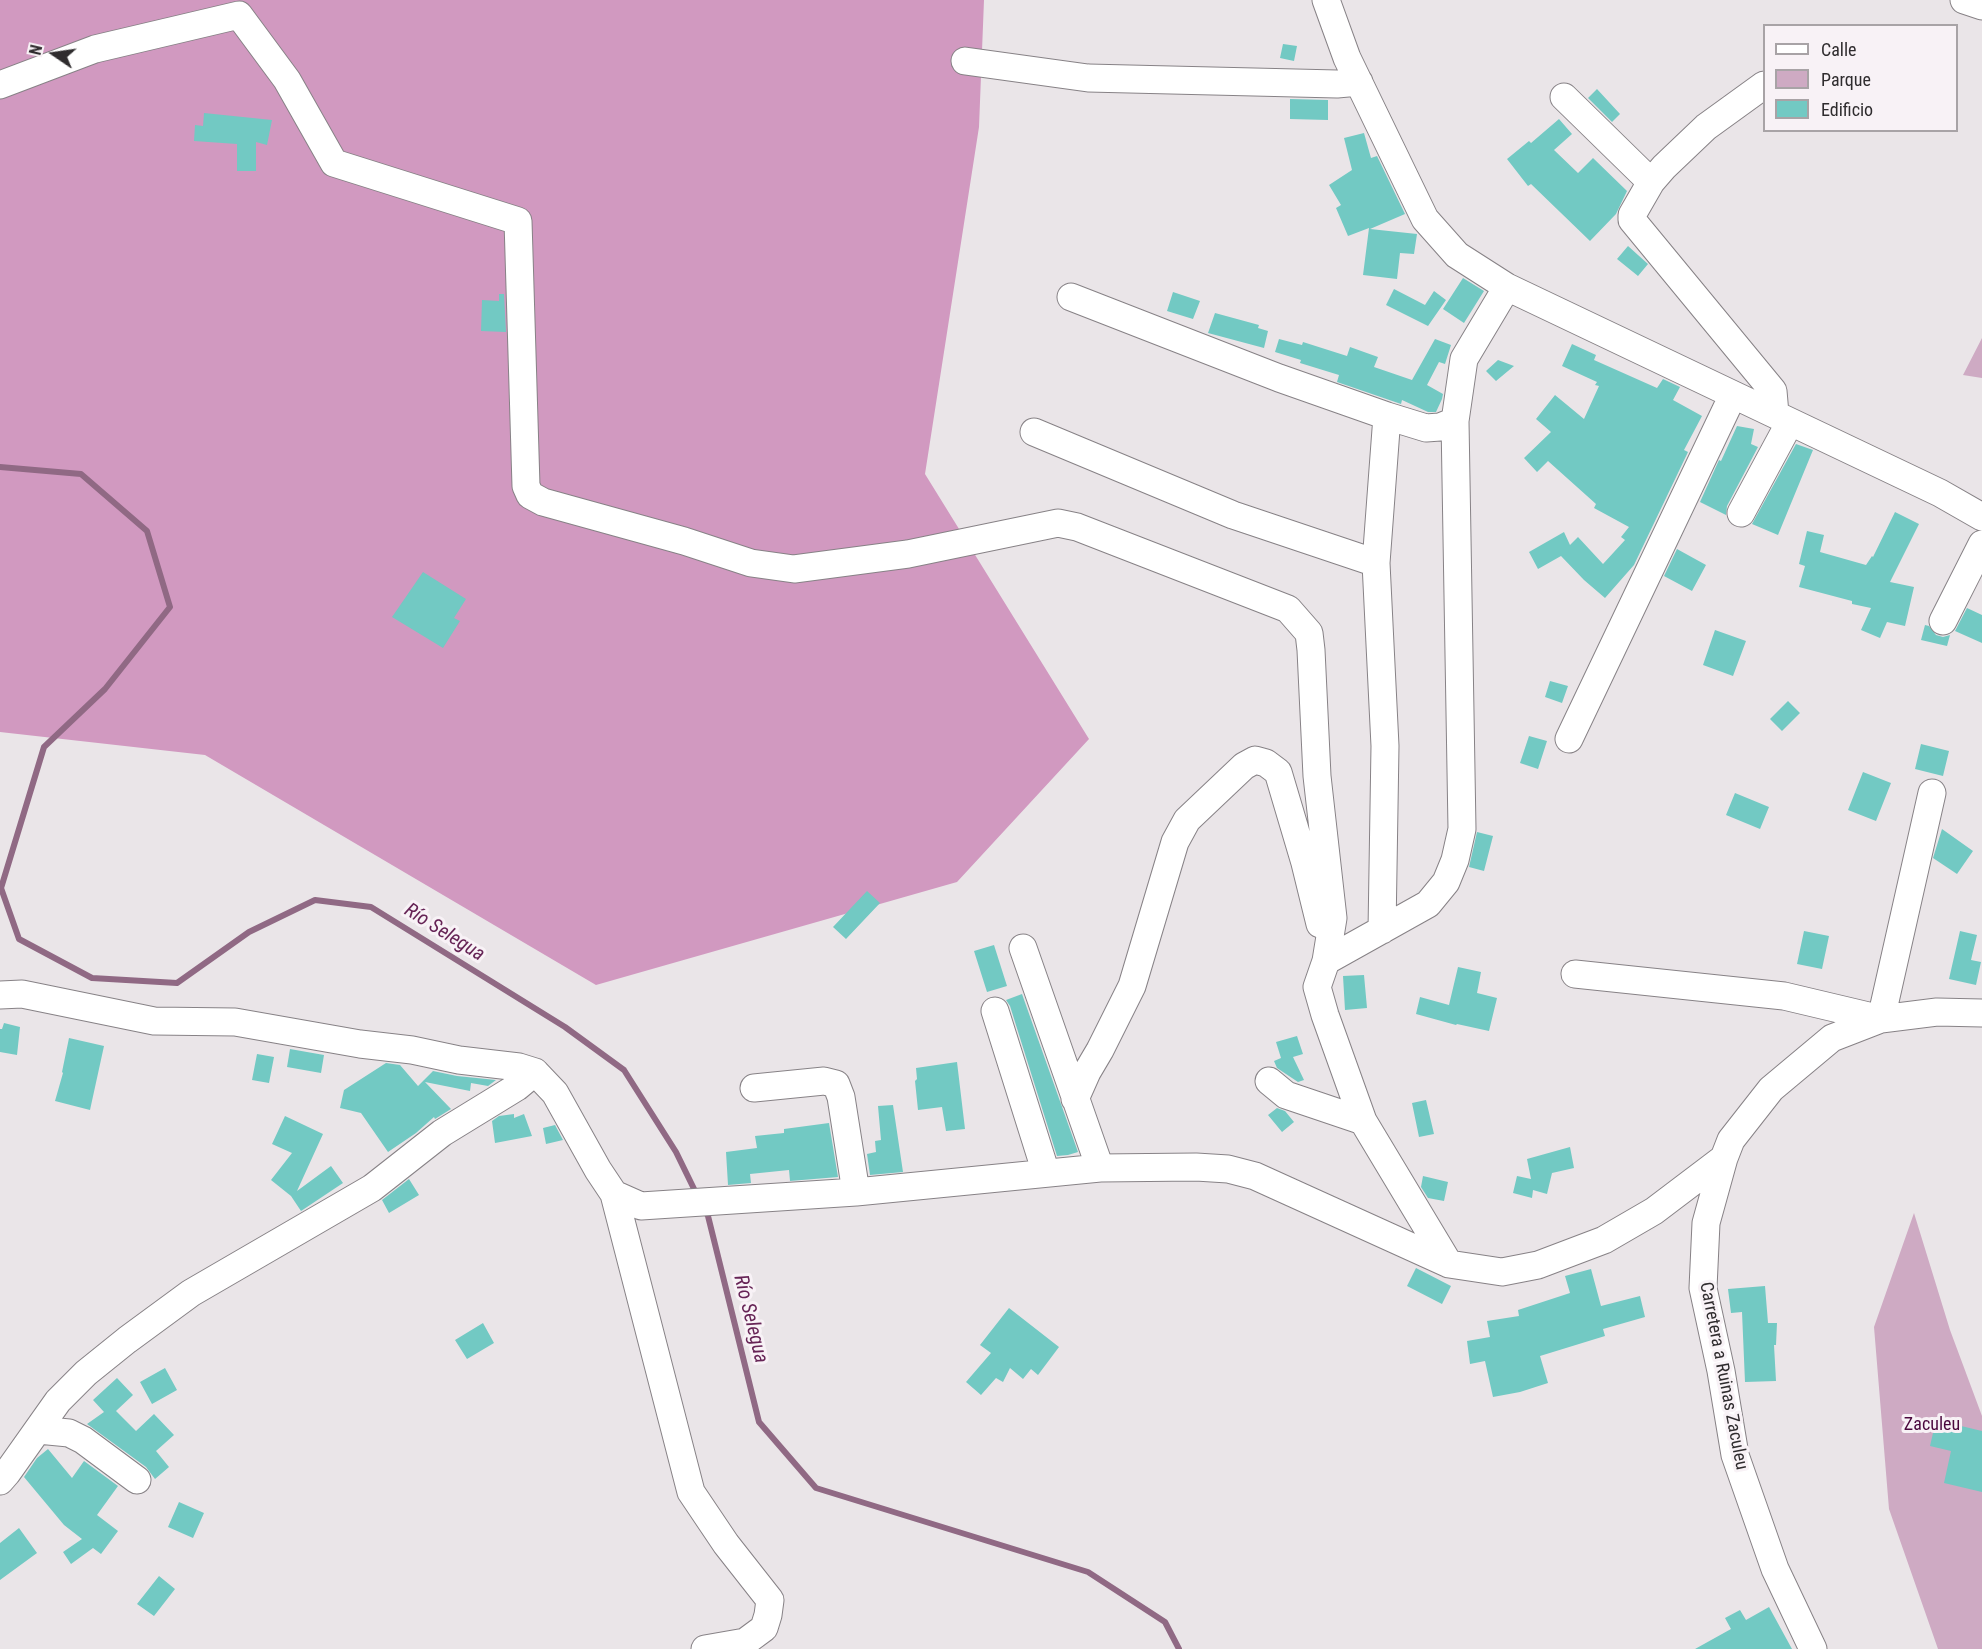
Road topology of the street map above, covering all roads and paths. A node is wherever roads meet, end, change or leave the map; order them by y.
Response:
1 (1326, 0) edge
2 (1964, 0) edge
3 (1982, 6) edge
4 (965, 61) dead end
5 (1359, 82) junction
6 (0, 85) edge
7 (1763, 86) edge
8 (1564, 97) dead end
9 (1652, 182) junction
10 (1507, 287) junction
11 (1071, 297) dead end
12 (1733, 394) junction
13 (1387, 416) junction
14 (1783, 418) junction
15 (1455, 421) junction
16 (1034, 432) dead end
17 (1741, 513) dead end
18 (1982, 517) edge
19 (1982, 544) edge
20 (1376, 564) junction
21 (1943, 621) dead end
22 (1569, 738) dead end
23 (1932, 794) dead end
24 (1382, 930) junction
25 (1023, 948) dead end
26 (1327, 953) junction
27 (1575, 974) dead end
28 (0, 995) edge
29 (995, 1011) dead end
30 (1982, 1013) edge
31 (1881, 1019) junction
32 (536, 1072) junction
33 (1269, 1081) dead end
34 (754, 1088) dead end
35 (1075, 1099) junction
36 (1363, 1121) junction
37 (1724, 1158) junction
38 (1100, 1168) junction
39 (1046, 1173) junction
40 (856, 1192) junction
41 (614, 1194) junction
42 (1449, 1264) junction
43 (38, 1430) junction
44 (137, 1480) dead end
45 (0, 1481) edge
46 (705, 1649) edge
47 (1813, 1649) edge

1 - 5 street
2 - 3 street
4 - 5 street
5 - 10 street
6 - 26 street
7 - 9 street
8 - 9 street
9 - 14 street
10 - 12 street
10 - 15 street
11 - 13 street
12 - 14 street
12 - 22 street
13 - 15 street
13 - 20 street
14 - 17 street
14 - 18 street
15 - 24 street
16 - 20 street
19 - 21 street
20 - 24 street
23 - 31 street
24 - 26 street
25 - 35 street
26 - 35 street
26 - 36 street
27 - 31 street
28 - 32 street
29 - 39 street
30 - 31 street, Carretera a Ruinas Zaculeu
31 - 37 street, Carretera a Ruinas Zaculeu
32 - 41 street
32 - 43 street
33 - 36 street
34 - 40 street
35 - 38 street
36 - 42 street
37 - 42 street
37 - 47 street, Carretera a Ruinas Zaculeu
38 - 39 street
38 - 42 street
39 - 40 street
40 - 41 street
41 - 46 street
43 - 44 street
43 - 45 street

